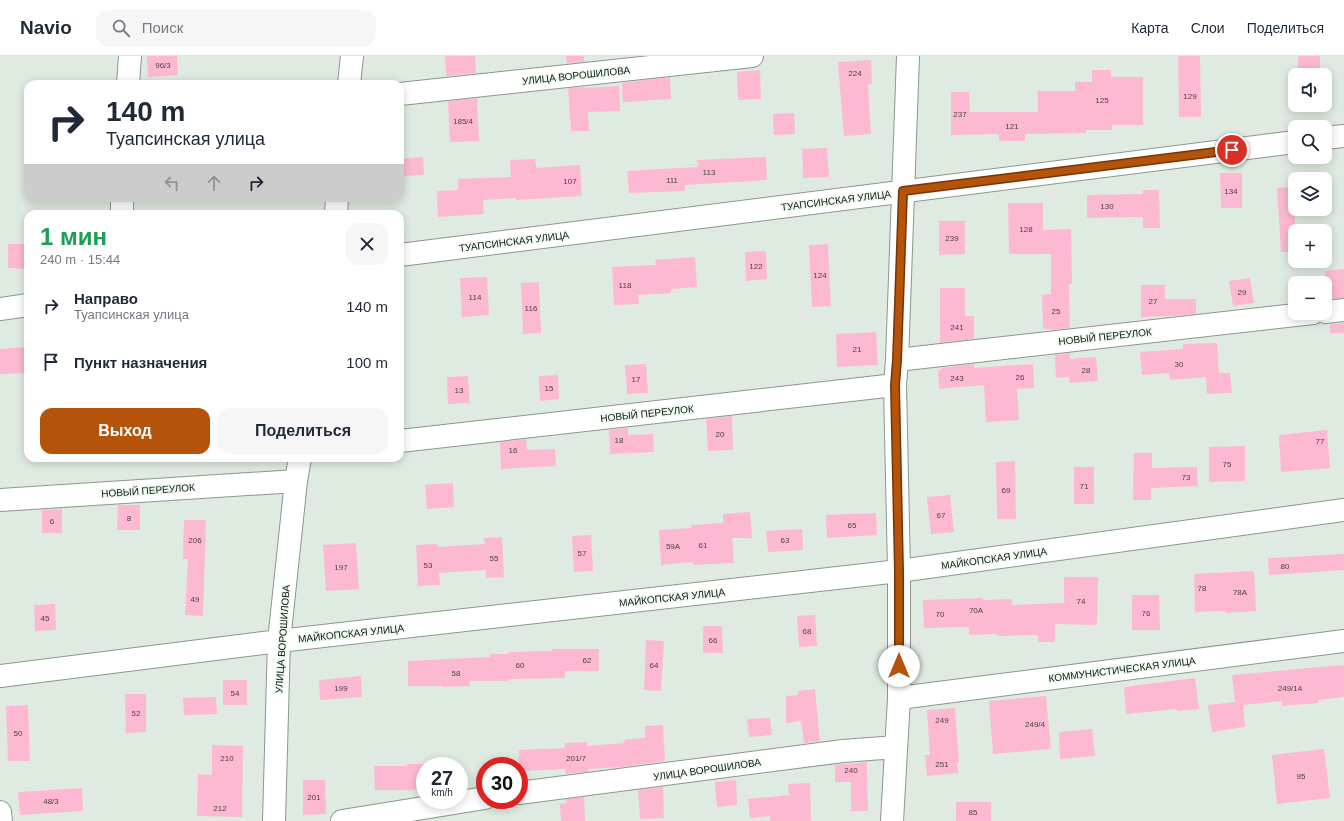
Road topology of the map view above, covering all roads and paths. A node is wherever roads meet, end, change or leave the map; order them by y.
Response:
1 (130, 56) edge
2 (352, 56) edge
3 (752, 56) edge
4 (908, 56) edge
5 (128, 80) edge
6 (349, 80) edge
7 (404, 94) edge
8 (1344, 136) edge
9 (1332, 137) edge
10 (1288, 143) edge
11 (903, 191) junction
12 (404, 254) edge
13 (24, 306) edge
14 (0, 309) edge
15 (1344, 310) edge
16 (1332, 311) edge
17 (1288, 316) edge
18 (897, 360) junction
19 (895, 385) junction
20 (404, 441) edge
21 (299, 462) edge
22 (296, 480) junction
23 (0, 500) edge
24 (1344, 510) edge
25 (899, 571) junction
26 (280, 641) junction
27 (1344, 641) edge
28 (0, 676) edge
29 (899, 698) junction
30 (896, 747) junction
31 (528, 793) edge
32 (476, 799) edge
33 (0, 812) edge
34 (1, 821) edge
35 (274, 821) edge
36 (342, 821) edge
37 (892, 821) edge

1 - 5 street
2 - 6 street
3 - 7 street, УЛИЦА ВОРОШИЛОВА
4 - 11 street
8 - 9 street
10 - 11 street, ТУАПСИНСКАЯ УЛИЦА
11 - 12 street, ТУАПСИНСКАЯ УЛИЦА
11 - 18 street
13 - 14 street
15 - 16 street
17 - 18 street, НОВЫЙ ПЕРЕУЛОК
18 - 19 street
19 - 20 street, НОВЫЙ ПЕРЕУЛОК
19 - 25 street
21 - 22 street, УЛИЦА ВОРОШИЛОВА
22 - 23 street, НОВЫЙ ПЕРЕУЛОК
22 - 26 street, УЛИЦА ВОРОШИЛОВА
24 - 25 street, МАЙКОПСКАЯ УЛИЦА
25 - 26 street, МАЙКОПСКАЯ УЛИЦА
25 - 29 street
26 - 28 street, МАЙКОПСКАЯ УЛИЦА
26 - 35 street, УЛИЦА ВОРОШИЛОВА
27 - 29 street, КОММУНИСТИЧЕСКАЯ УЛИЦА
29 - 30 street
30 - 31 street, УЛИЦА ВОРОШИЛОВА
30 - 37 street
32 - 36 street
33 - 34 street

